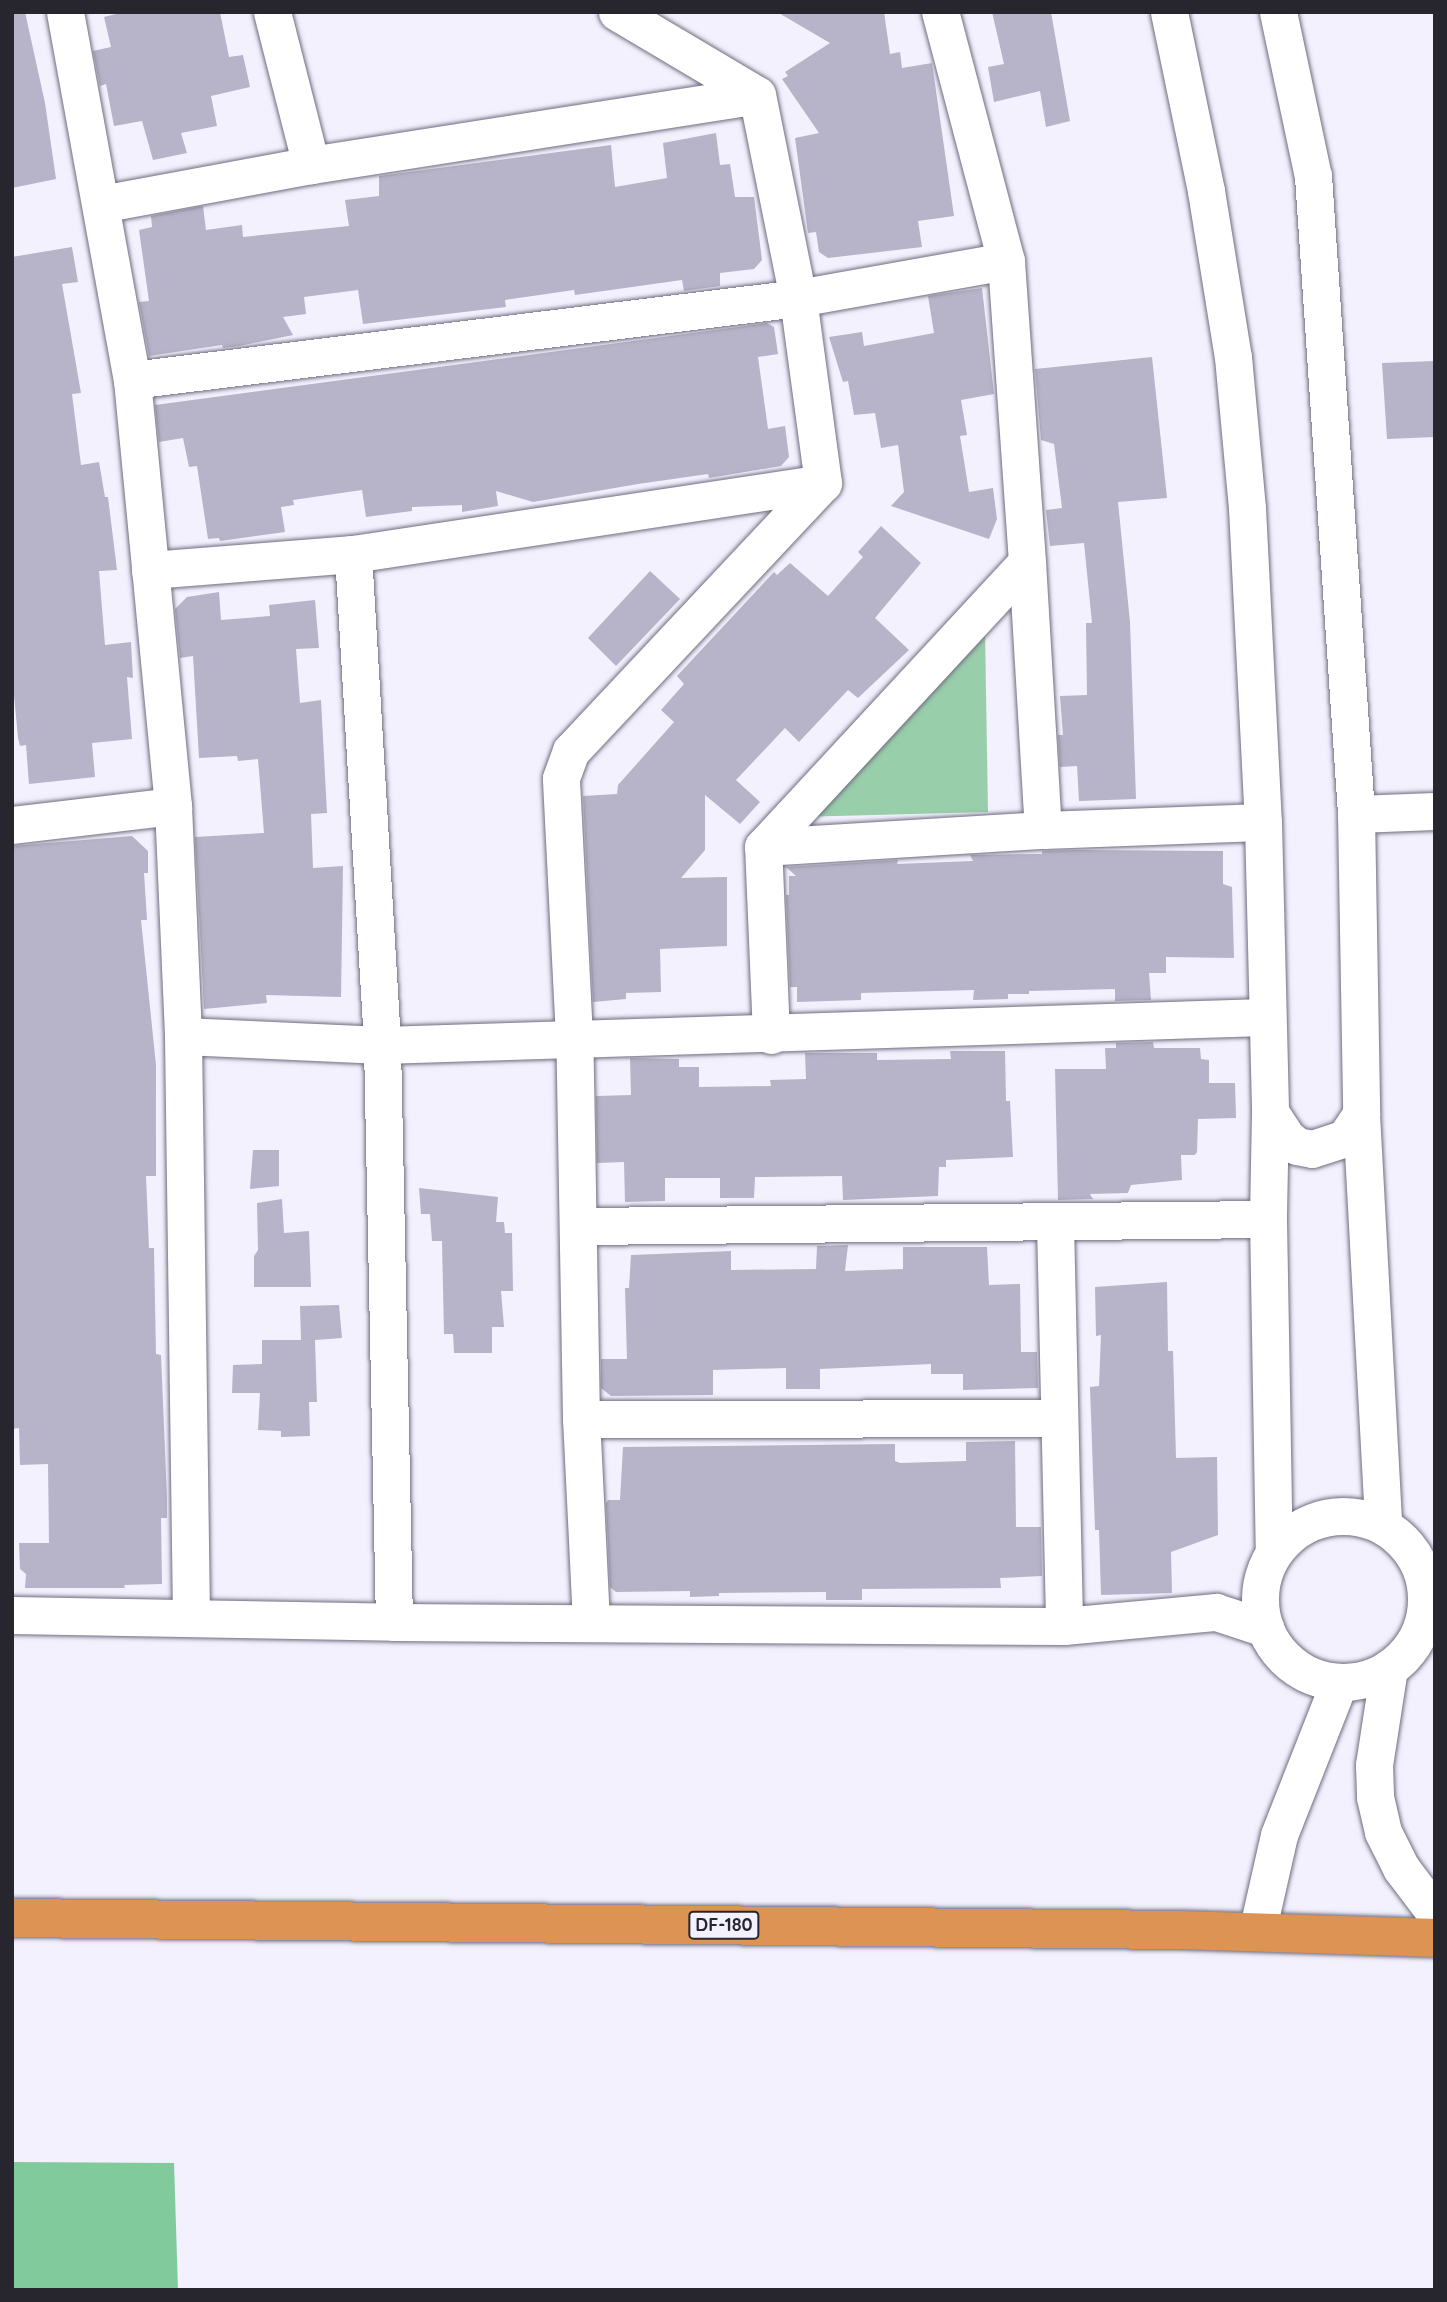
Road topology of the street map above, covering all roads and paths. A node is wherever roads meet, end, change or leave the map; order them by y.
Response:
1 (65, 12) edge
2 (272, 12) edge
3 (617, 12) edge
4 (940, 12) edge
5 (1169, 12) edge
6 (1278, 12) edge
7 (757, 96) junction
8 (311, 165) junction
9 (101, 204) junction
10 (1006, 261) junction
11 (798, 298) junction
12 (132, 380) junction
13 (823, 483) junction
14 (353, 554) junction
15 (1027, 562) junction
16 (150, 570) junction
17 (173, 806) junction
18 (1435, 811) edge
19 (1356, 814) junction
20 (1263, 822) junction
21 (12, 825) edge
22 (1043, 830) junction
23 (763, 847) junction
24 (1265, 1017) junction
25 (183, 1035) junction
26 (771, 1035) junction
27 (574, 1037) junction
28 (382, 1045) junction
29 (1270, 1112) junction
30 (1361, 1114) junction
31 (1268, 1219) junction
32 (1055, 1223) junction
33 (579, 1226) junction
34 (1059, 1418) junction
35 (581, 1419) junction
36 (1383, 1525) junction
37 (1274, 1552) junction
38 (1261, 1586) junction
39 (1430, 1611) edge
40 (1216, 1612) junction
41 (12, 1615) edge
42 (191, 1618) junction
43 (394, 1622) junction
44 (591, 1622) junction
45 (1064, 1626) junction
46 (1265, 1629) junction
47 (1389, 1668) junction
48 (1339, 1683) junction
49 (1435, 1913) edge
50 (12, 1918) edge
51 (1257, 1932) junction
52 (1435, 1938) edge

1 - 9 street
2 - 8 street
3 - 7 street
4 - 10 street
5 - 20 street
6 - 19 street
7 - 8 street
7 - 11 street
8 - 9 street
9 - 12 street
10 - 11 street
10 - 15 street
11 - 12 street
11 - 13 street
12 - 16 street
13 - 14 street
13 - 27 street
14 - 16 street
14 - 28 street
15 - 22 street
15 - 23 street
16 - 17 street
17 - 21 street
17 - 25 street
18 - 19 street
19 - 30 street
20 - 22 street
20 - 24 street
22 - 23 street
23 - 26 street
24 - 26 street
24 - 29 street
25 - 28 street
25 - 42 street
26 - 27 street
27 - 28 street
27 - 33 street
28 - 43 street
29 - 30 street
29 - 31 street
30 - 36 street
31 - 32 street
31 - 37 street
32 - 33 street
32 - 34 street
33 - 35 street
34 - 35 street
34 - 45 street
35 - 44 street
36 - 37 street
36 - 39 street
37 - 38 street
38 - 40 street
38 - 46 street
39 - 47 street
40 - 45 street
40 - 46 street
41 - 42 street
42 - 43 street
43 - 44 street
44 - 45 street
46 - 48 street
47 - 48 street
47 - 49 street
48 - 51 street
50 - 51 highway, DF-180
51 - 52 highway, DF-180

